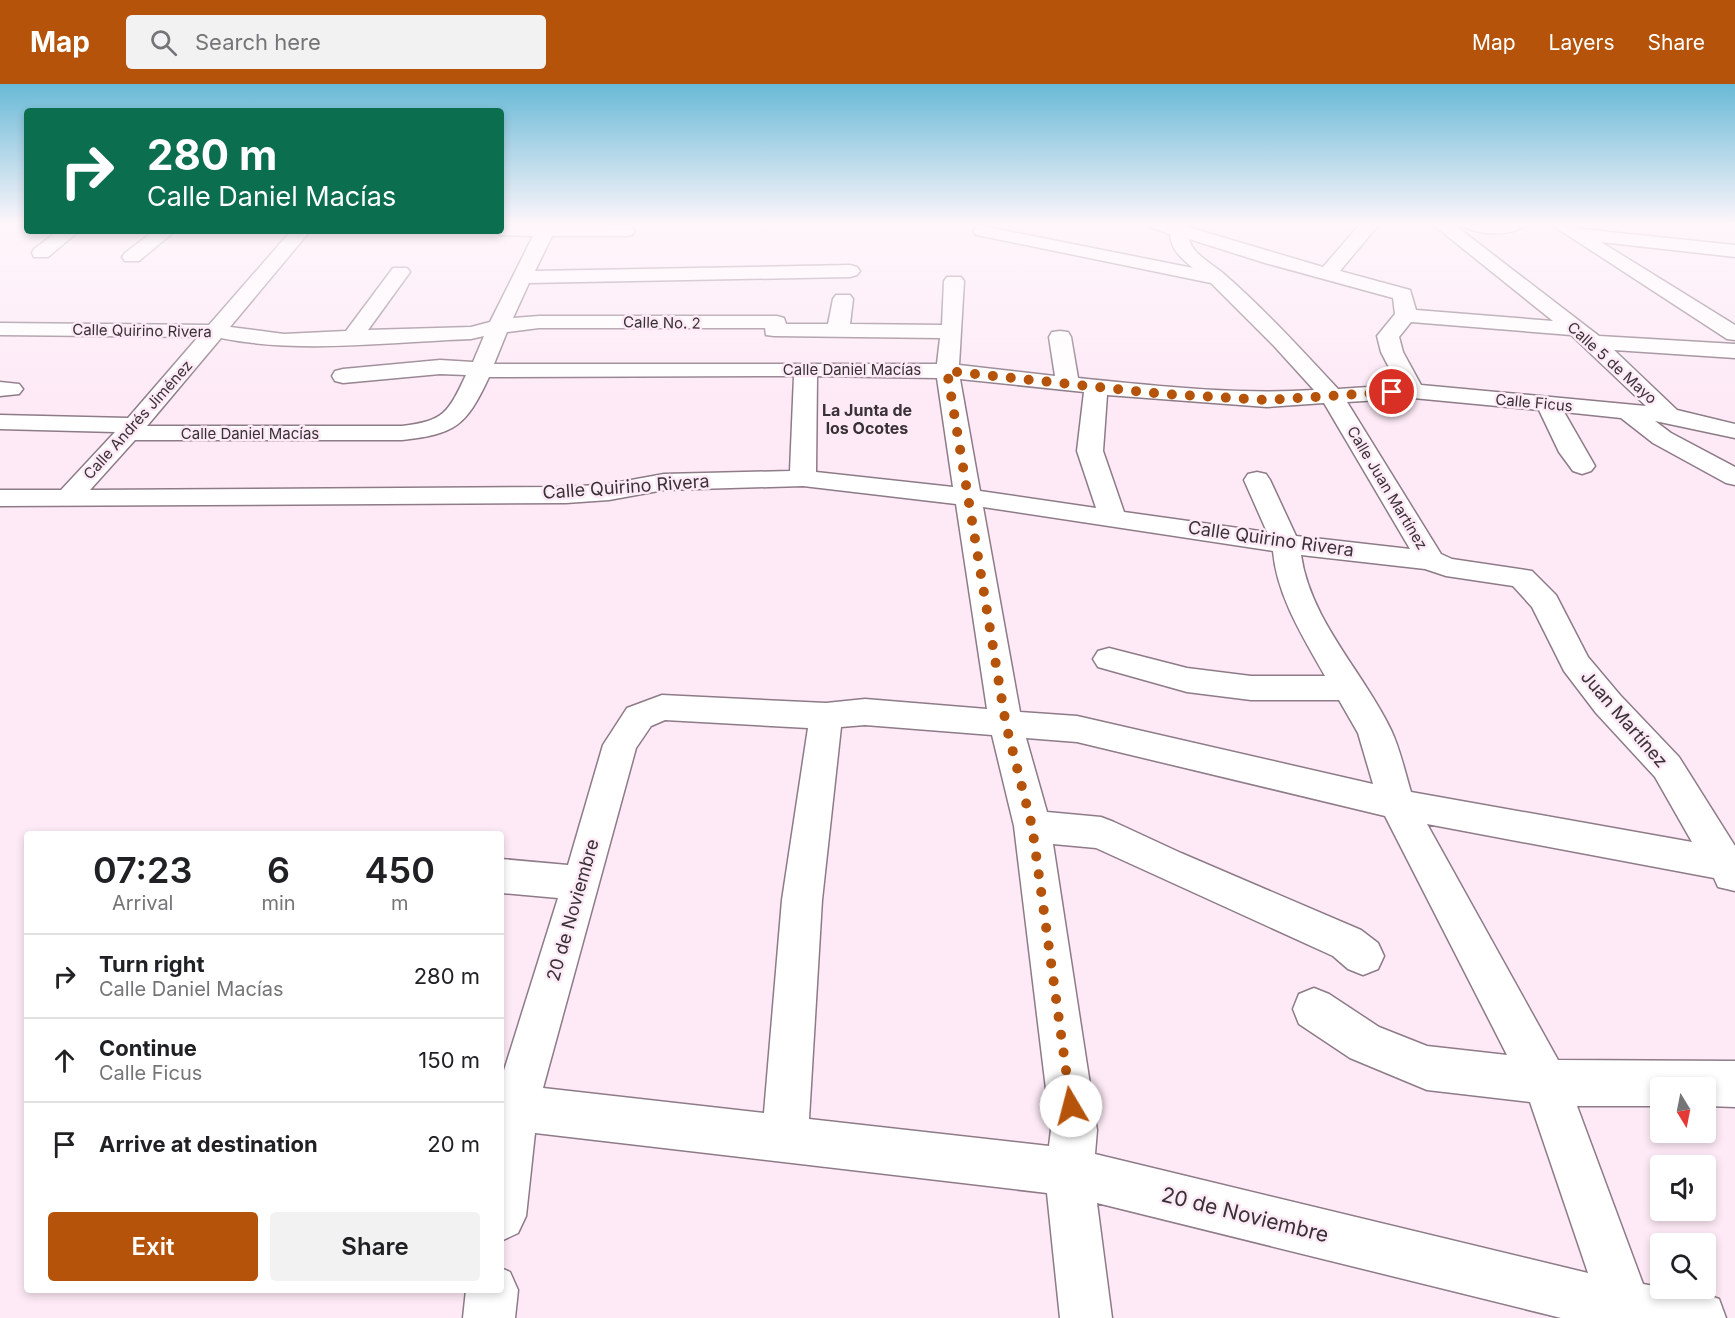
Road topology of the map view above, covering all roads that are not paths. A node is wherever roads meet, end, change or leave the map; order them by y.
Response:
1 (259, 281) edge
2 (394, 281) edge
3 (520, 281) edge
4 (529, 281) edge
5 (751, 281) edge
6 (780, 281) edge
7 (954, 281) dead end
8 (1220, 281) edge
9 (1358, 281) edge
10 (1514, 281) edge
11 (1649, 281) edge
12 (843, 299) dead end
13 (780, 312) junction
14 (1406, 315) junction
15 (609, 323) junction
16 (499, 326) junction
17 (0, 329) edge
18 (838, 331) junction
19 (216, 332) junction
20 (952, 332) junction
21 (1735, 334) edge
22 (1585, 335) junction
23 (354, 336) junction
24 (1060, 337) dead end
25 (1735, 351) edge
26 (806, 369) junction
27 (767, 370) junction
28 (947, 371) junction
29 (479, 373) junction
30 (343, 376) dead end
31 (1068, 384) junction
32 (1096, 387) junction
33 (1413, 392) junction
34 (1331, 395) junction
35 (1548, 405) junction
36 (1627, 411) junction
37 (1669, 415) junction
38 (0, 422) edge
39 (1735, 431) edge
40 (128, 433) junction
41 (1582, 466) dead end
42 (1735, 477) edge
43 (803, 478) junction
44 (1257, 480) dead end
45 (968, 497) junction
46 (0, 498) edge
47 (66, 499) junction
48 (1112, 516) junction
49 (1286, 544) junction
50 (1431, 560) junction
51 (1466, 570) joint
52 (1108, 658) dead end
53 (1350, 688) junction
54 (826, 717) junction
55 (1006, 725) junction
56 (1397, 804) junction
57 (1032, 826) junction
58 (1731, 870) edge
59 (504, 876) edge
60 (582, 883) junction
61 (1363, 956) dead end
62 (1314, 1010) dead end
63 (1545, 1081) junction
64 (1735, 1084) edge
65 (514, 1108) junction
66 (785, 1138) junction
67 (1069, 1172) junction
68 (504, 1191) edge
69 (492, 1293) edge
70 (1626, 1308) junction
71 (489, 1318) edge
72 (1086, 1318) edge
73 (1700, 1318) edge

1 - 19 street, Calle Andrés Jiménez
2 - 23 street
3 - 16 street
4 - 15 street
5 - 15 street
6 - 13 street
7 - 20 street
8 - 34 street, Calle Juan Martínez
9 - 14 street
10 - 22 street, Calle 5 de Mayo
11 - 21 street
12 - 18 street
13 - 15 street, Calle No. 2
13 - 18 street, Calle No. 2
13 - 27 street
14 - 22 street
14 - 33 street
15 - 16 street, Calle No. 2
15 - 27 street, Calle Daniel Macías
15 - 29 street, Calle Daniel Macías
16 - 23 street, Calle Quirino Rivera
16 - 29 street
17 - 19 street, Calle Quirino Rivera
18 - 20 street, Calle No. 2
19 - 23 street, Calle Quirino Rivera
19 - 40 street, Calle Andrés Jiménez
20 - 28 street
22 - 25 street
22 - 37 street, Calle 5 de Mayo
24 - 31 street
26 - 27 street, Calle Daniel Macías
26 - 28 street, Calle Daniel Macías
26 - 43 street
28 - 31 street, Calle Daniel Macías
28 - 45 street
29 - 30 street
29 - 40 street, Calle Daniel Macías
31 - 32 street, Calle Daniel Macías
32 - 34 street, Calle Daniel Macías
32 - 48 street
33 - 34 street, Calle Ficus
33 - 35 street, Calle Ficus
34 - 50 street, Calle Juan Martínez
35 - 36 street, Calle Ficus
35 - 41 street
36 - 37 street, Calle Ficus
36 - 42 street
37 - 39 street, Calle Ficus
38 - 40 street, Calle Daniel Macías
40 - 47 street, Calle Andrés Jiménez
43 - 45 street, Calle Quirino Rivera
43 - 47 street, Calle Quirino Rivera
44 - 49 street
45 - 48 street, Calle Quirino Rivera
45 - 55 street
46 - 47 street, Calle Quirino Rivera
48 - 49 street, Calle Quirino Rivera
49 - 50 street, Calle Quirino Rivera
49 - 53 street
50 - 51 street, Calle Juan Martínez
51 - 58 street, Juan Martínez
52 - 53 street
53 - 56 street
54 - 55 street
54 - 60 street, 20 de Noviembre
54 - 66 street
55 - 56 street
55 - 57 street
56 - 58 street
56 - 63 street
57 - 61 street
57 - 67 street
59 - 60 street
60 - 65 street, 20 de Noviembre
62 - 63 street
63 - 64 street
63 - 70 street
65 - 66 street, 20 de Noviembre
65 - 68 street, 20 de Noviembre
66 - 67 street, 20 de Noviembre
67 - 70 street, 20 de Noviembre
67 - 72 street
69 - 71 street
70 - 73 street, 20 de Noviembre

